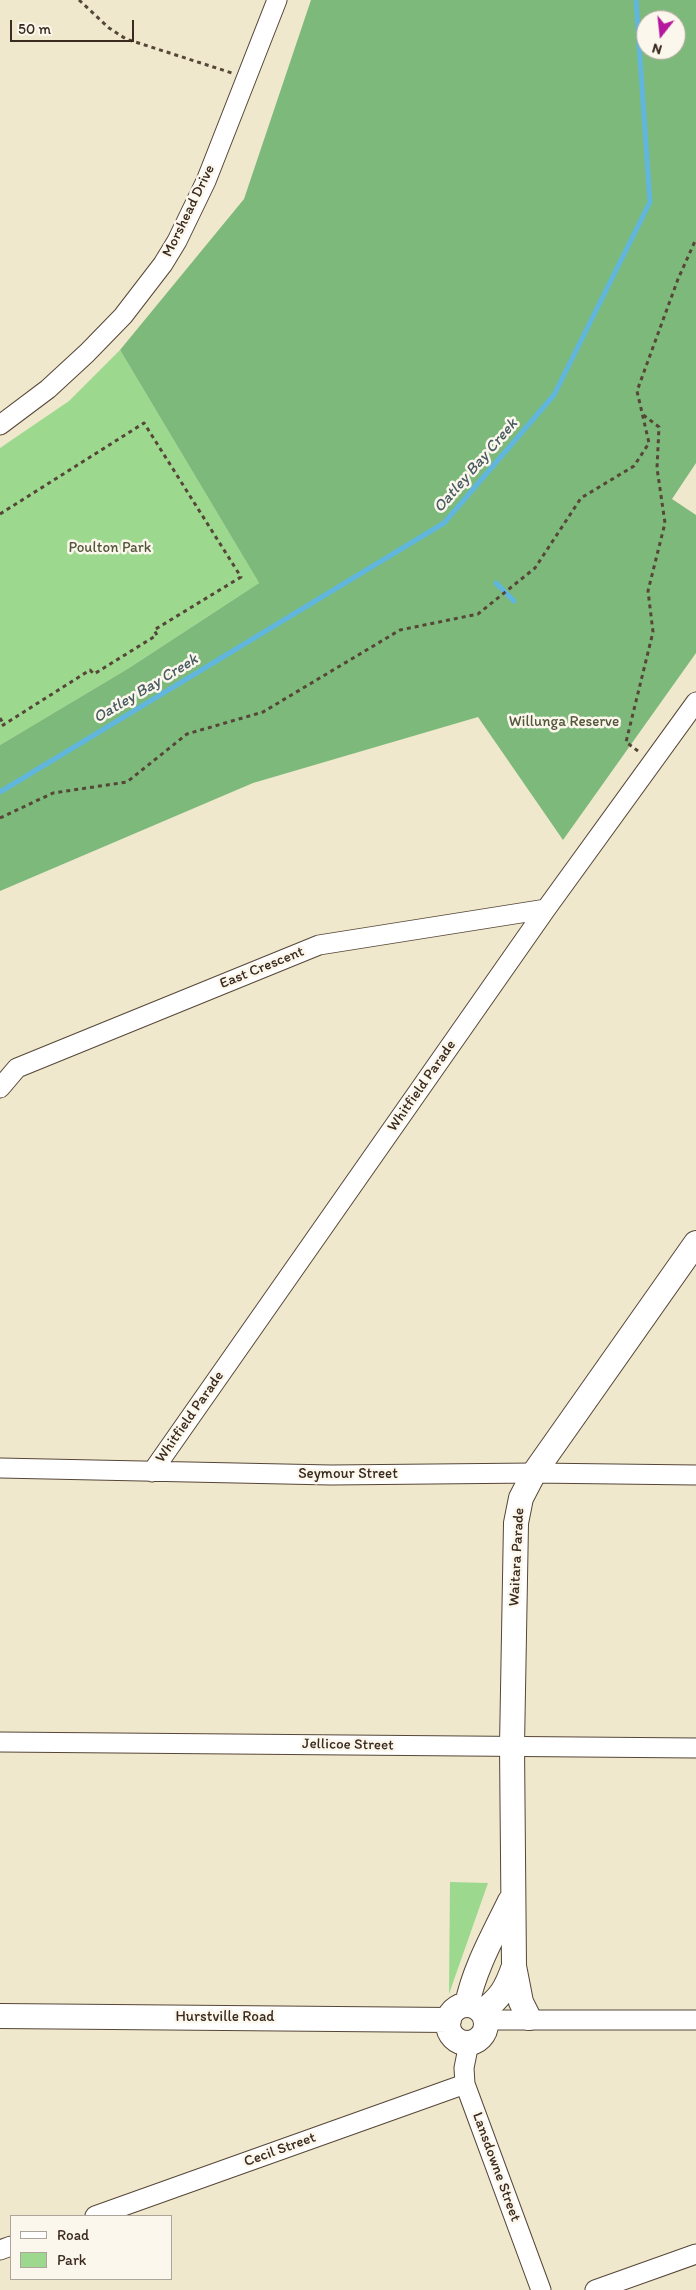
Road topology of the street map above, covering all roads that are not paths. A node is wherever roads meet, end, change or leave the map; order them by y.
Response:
1 (277, 0) edge
2 (0, 425) edge
3 (696, 702) edge
4 (546, 909) junction
5 (0, 1088) edge
6 (696, 1243) edge
7 (0, 1468) edge
8 (152, 1472) junction
9 (534, 1473) junction
10 (696, 1475) edge
11 (0, 1742) edge
12 (512, 1746) junction
13 (696, 1748) edge
14 (512, 1896) junction
15 (514, 1966) junction
16 (471, 2014) junction
17 (0, 2016) edge
18 (529, 2018) junction
19 (696, 2020) edge
20 (469, 2043) joint
21 (465, 2084) junction
22 (98, 2215) edge
23 (696, 2254) edge
24 (541, 2290) edge
25 (595, 2290) edge

1 - 2 street, Morshead Drive
3 - 4 street, Whitfield Parade
4 - 5 street, East Crescent
4 - 8 street, Whitfield Parade
6 - 9 street, Waitara Parade
7 - 8 street, Seymour Street
8 - 9 street, Seymour Street
9 - 10 street, Seymour Street
9 - 12 street, Waitara Parade
11 - 12 street, Jellicoe Street
12 - 13 street, Jellicoe Street
12 - 14 street, Waitara Parade
14 - 15 street, Waitara Parade
14 - 16 street, Waitara Parade
15 - 16 street, Waitara Parade
15 - 18 street
16 - 17 street, Hurstville Road
16 - 18 street, Hurstville Road
16 - 20 street
18 - 19 street, Hurstville Road
20 - 21 street, Lansdowne Street
21 - 22 street, Cecil Street
21 - 24 street, Lansdowne Street
23 - 25 street

